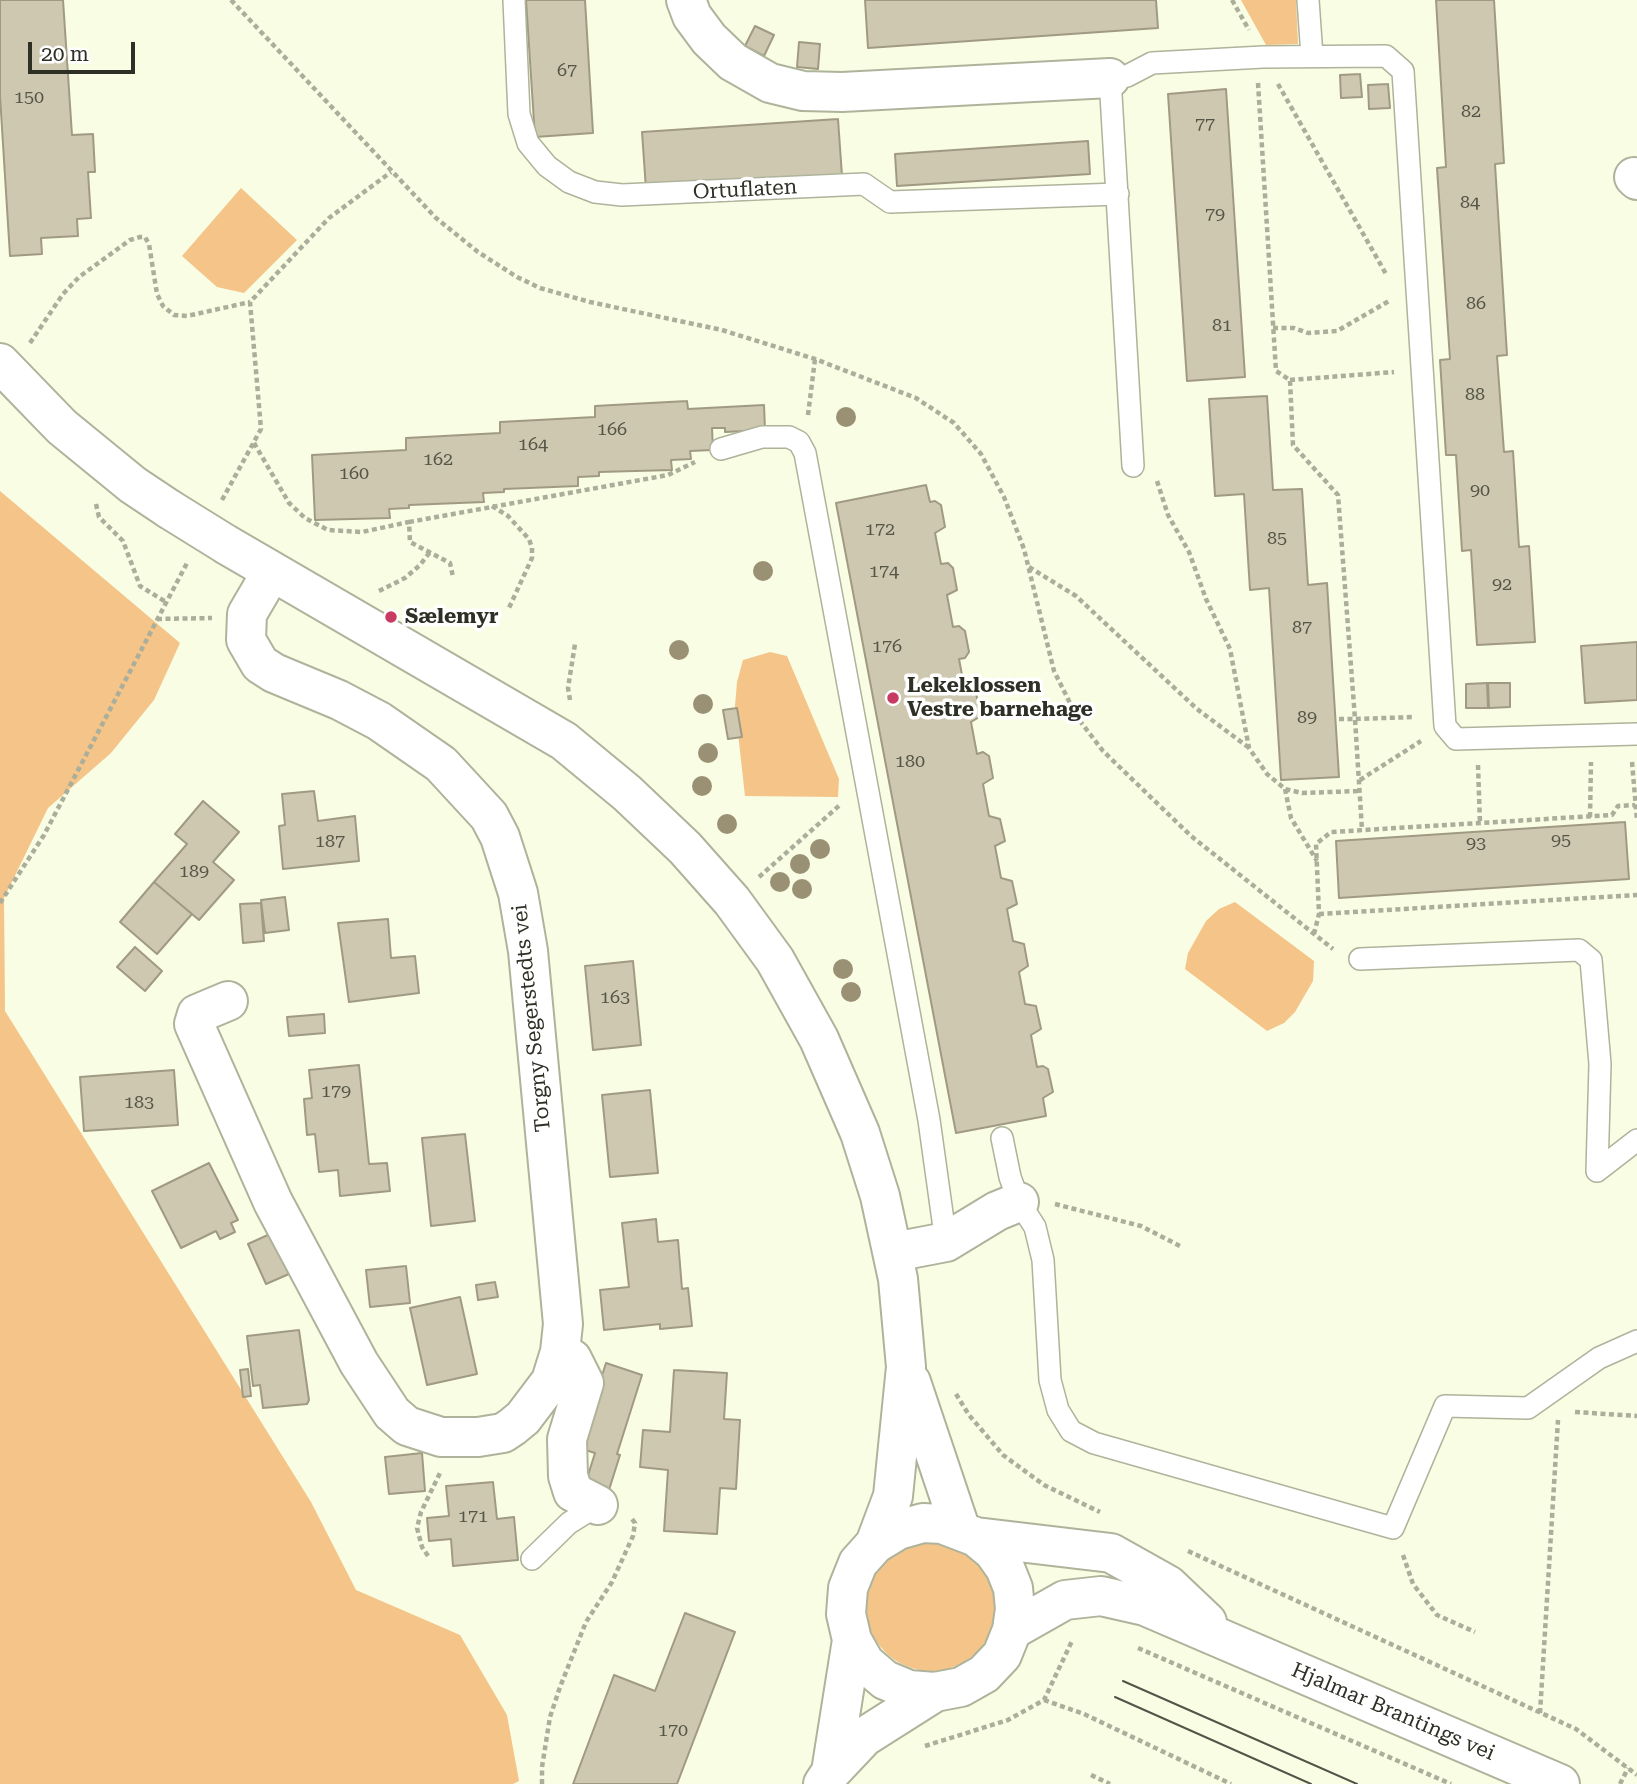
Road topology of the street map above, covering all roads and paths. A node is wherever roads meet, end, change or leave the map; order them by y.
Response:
1 (514, 0) edge
2 (685, 0) edge
3 (1308, 0) edge
4 (1312, 56) junction
5 (1260, 58) junction
6 (1111, 78) junction
7 (1118, 194) junction
8 (1392, 284) dead end
9 (1398, 295) dead end
10 (250, 302) dead end
11 (1273, 328) junction
12 (815, 359) dead end
13 (2, 367) edge
14 (1422, 370) junction
15 (1290, 380) junction
16 (253, 442) dead end
17 (799, 442) junction
18 (721, 449) joint
19 (1133, 466) joint
20 (96, 503) dead end
21 (492, 506) junction
22 (409, 522) junction
23 (430, 552) junction
24 (1028, 566) dead end
25 (271, 573) junction
26 (453, 577) dead end
27 (376, 592) dead end
28 (166, 603) dead end
29 (508, 610) dead end
30 (247, 614) junction
31 (157, 619) dead end
32 (575, 644) dead end
33 (570, 705) dead end
34 (1339, 719) dead end
35 (1355, 719) junction
36 (1445, 721) junction
37 (1633, 734) edge
38 (1592, 735) junction
39 (1478, 739) junction
40 (1249, 748) junction
41 (1360, 780) junction
42 (866, 782) junction
43 (1285, 789) junction
44 (1359, 790) junction
45 (1635, 805) junction
46 (1590, 817) junction
47 (1637, 820) edge
48 (1480, 824) junction
49 (1362, 830) junction
50 (1318, 862) junction
51 (1637, 895) edge
52 (732, 901) junction
53 (1319, 914) junction
54 (1314, 934) dead end
55 (1360, 959) dead end
56 (228, 1001) dead end
57 (1002, 1138) dead end
58 (1637, 1140) edge
59 (1019, 1202) junction
60 (946, 1242) junction
61 (1180, 1246) dead end
62 (896, 1265) junction
63 (1637, 1341) edge
64 (560, 1352) junction
65 (906, 1367) junction
66 (953, 1387) dead end
67 (1553, 1402) junction
68 (1637, 1416) edge
69 (441, 1471) dead end
70 (598, 1505) junction
71 (1103, 1513) dead end
72 (1393, 1528) junction
73 (968, 1532) junction
74 (875, 1544) junction
75 (1176, 1546) dead end
76 (428, 1556) dead end
77 (532, 1559) dead end
78 (1012, 1630) junction
79 (1475, 1632) dead end
80 (852, 1640) junction
81 (1226, 1640) junction
82 (1138, 1648) dead end
83 (936, 1692) junction
84 (1045, 1700) dead end
85 (1540, 1713) junction
86 (1628, 1769) junction
87 (1091, 1775) dead end
88 (1637, 1775) edge
89 (827, 1778) edge
90 (542, 1784) edge
91 (1110, 1784) edge
92 (1231, 1784) edge
93 (1451, 1784) edge
94 (1560, 1784) edge
95 (1620, 1784) edge

1 - 7 lane, Ortuflaten
2 - 6 street
3 - 4 lane
4 - 5 lane
4 - 14 lane
5 - 6 lane
5 - 8 path
5 - 11 path
6 - 7 lane
7 - 19 lane
9 - 11 path
10 - 13 path
11 - 15 path
12 - 17 path
13 - 25 street, bridge
14 - 15 path
14 - 36 lane
15 - 35 path
16 - 22 path
17 - 18 lane
17 - 42 lane
18 - 21 path
19 - 40 path
20 - 28 path
21 - 22 path
21 - 29 path
22 - 23 path
23 - 26 path
23 - 27 path
24 - 40 path
25 - 30 street
25 - 52 street
30 - 31 path
30 - 64 street, Torgny Segerstedts vei
32 - 33 path
34 - 35 path
35 - 36 path
35 - 41 path
36 - 39 lane
36 - 41 path
37 - 38 lane
37 - 45 path
38 - 39 lane
38 - 46 path
39 - 48 path
40 - 43 path
41 - 44 path
42 - 52 path
42 - 60 lane
43 - 44 path
43 - 50 path
44 - 49 path
45 - 46 path
45 - 47 path
46 - 48 path
48 - 49 path
49 - 50 path
50 - 53 path
51 - 53 path
52 - 62 street
53 - 54 path
55 - 58 lane
56 - 64 street, Torgny Segerstedts vei
57 - 59 lane
59 - 60 street
59 - 61 path
59 - 72 lane
60 - 62 street
62 - 65 street
63 - 67 lane
64 - 70 street
65 - 73 street
65 - 74 street
66 - 71 path
67 - 68 path
67 - 72 lane
67 - 85 path
69 - 76 path
70 - 77 lane
70 - 90 path
72 - 79 path
73 - 74 street
73 - 78 street
73 - 81 street, Hjalmar Brantings vei
74 - 80 street
75 - 85 path
78 - 81 street, Hjalmar Brantings vei
78 - 83 street
80 - 83 street
80 - 89 street
81 - 94 street, Hjalmar Brantings vei
82 - 93 path
83 - 89 street
84 - 92 path
85 - 86 path
86 - 88 path
86 - 95 path
87 - 91 path

